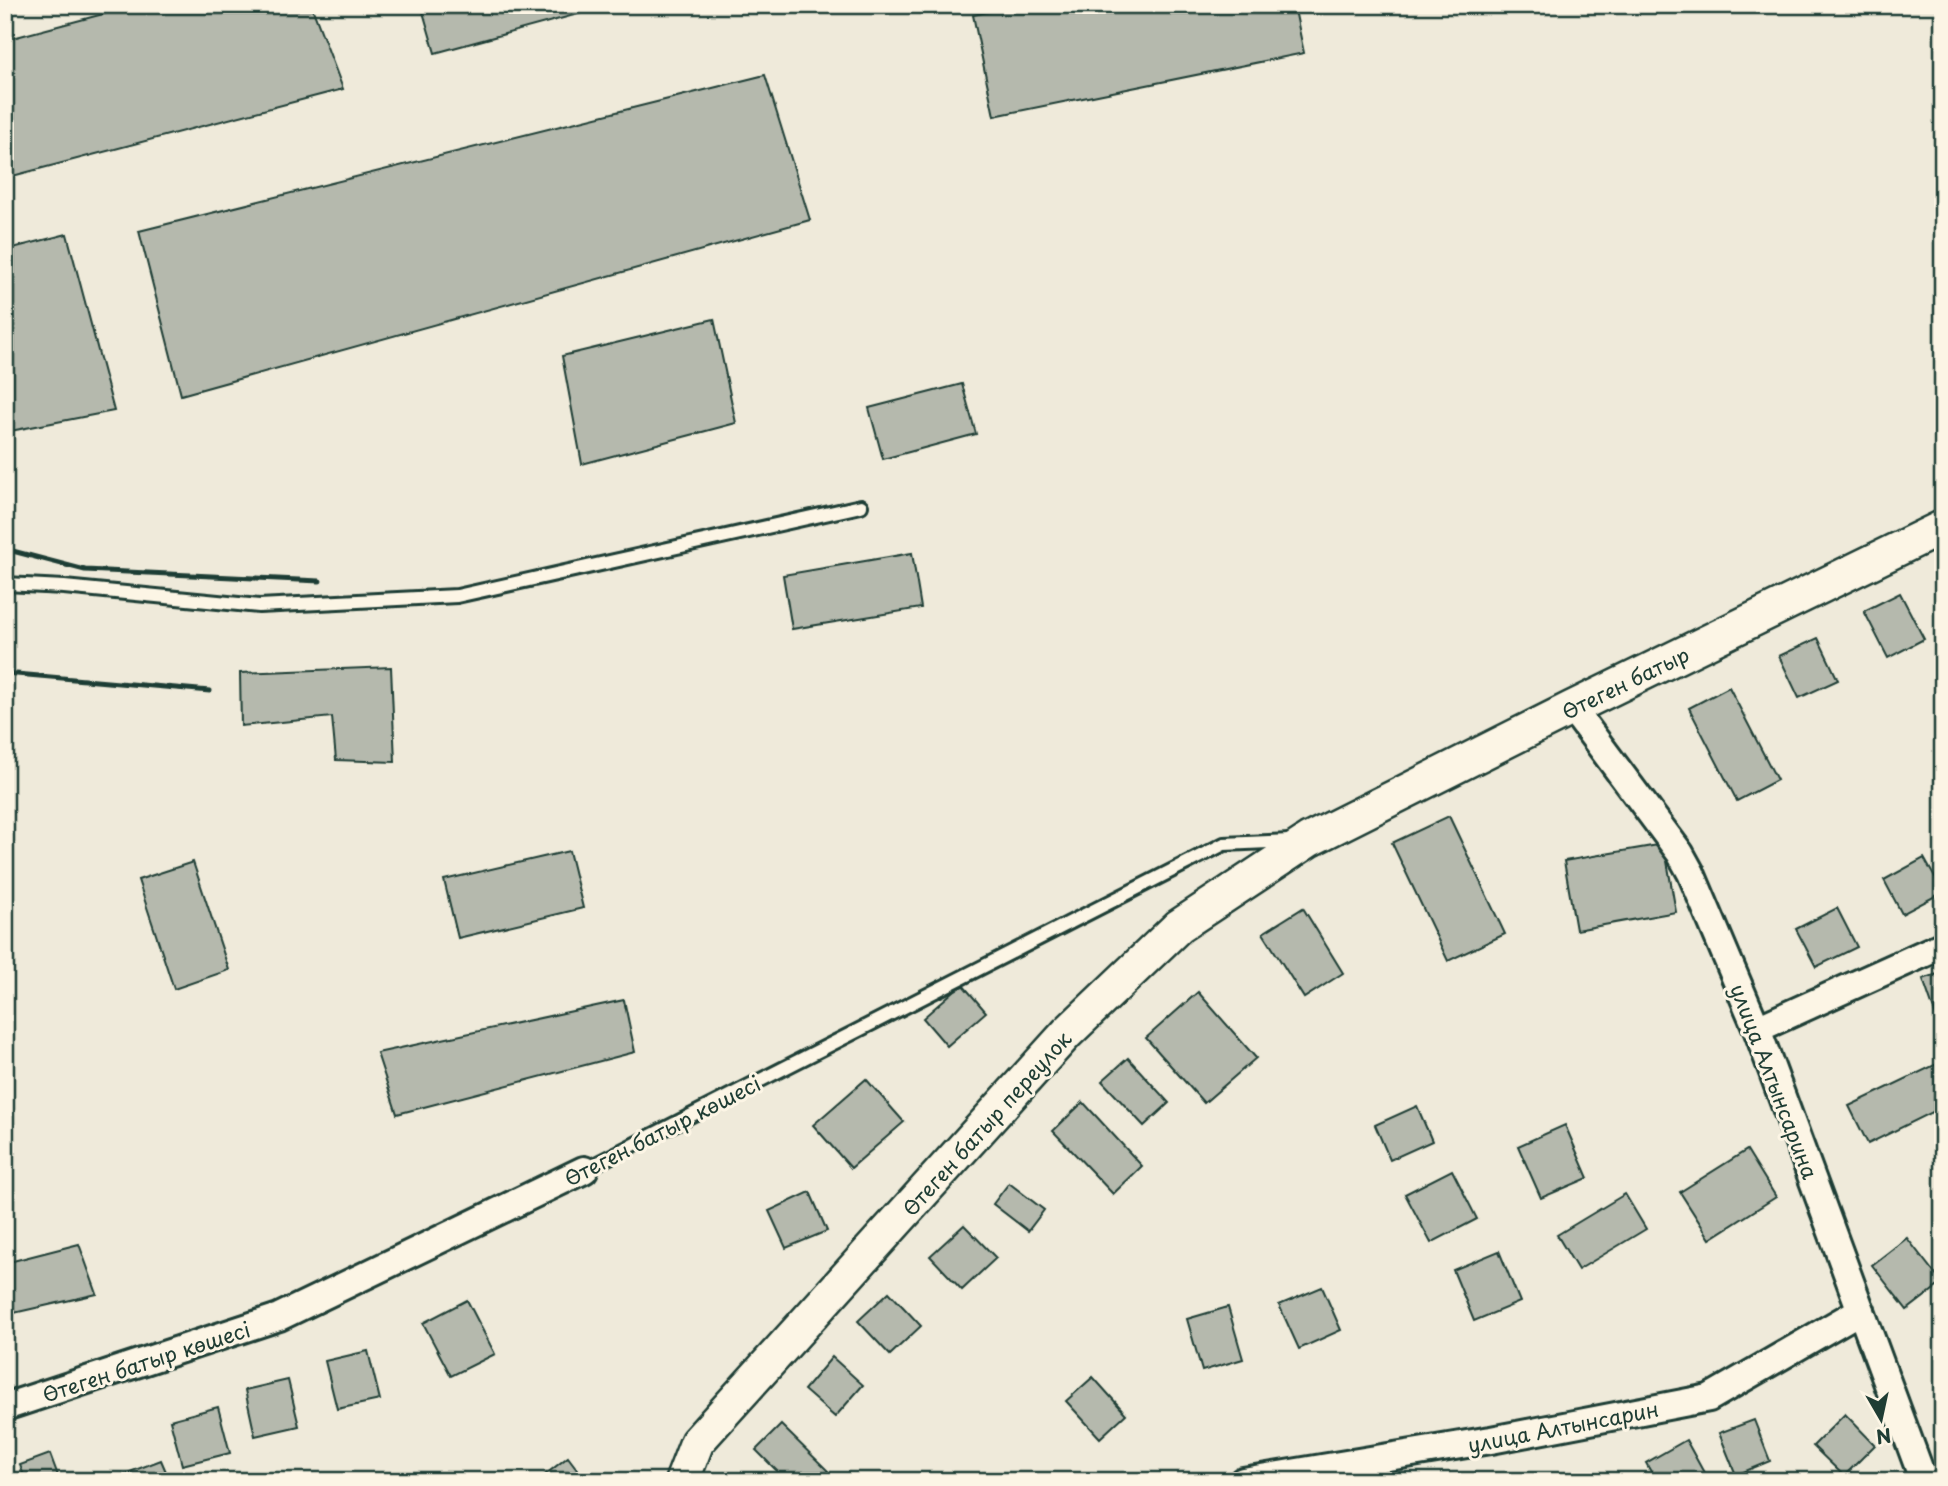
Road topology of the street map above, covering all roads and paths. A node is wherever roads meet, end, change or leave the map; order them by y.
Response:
1 (861, 506) dead end
2 (1943, 527) edge
3 (5, 584) edge
4 (1572, 708) junction
5 (1309, 841) junction
6 (1943, 945) edge
7 (1757, 1029) junction
8 (584, 1170) joint
9 (1861, 1310) junction
10 (5, 1407) edge
11 (698, 1442) junction
12 (662, 1481) edge
13 (682, 1481) edge
14 (1243, 1481) edge
15 (1926, 1481) edge

1 - 3 lane
2 - 4 street, Өтеген батыр
4 - 5 street, Өтеген батыр
4 - 7 street, улица Алтынсарина
5 - 8 lane, Өтеген батыр көшесі
5 - 11 street, Өтеген батыр переулок
6 - 7 street
7 - 9 street, улица Алтынсарина
8 - 10 street, Өтеген батыр көшесі
9 - 14 street, улица Алтынсарин
9 - 15 street, улица Алтынсарина
11 - 12 street
11 - 13 street, Өтеген батыр переулок

